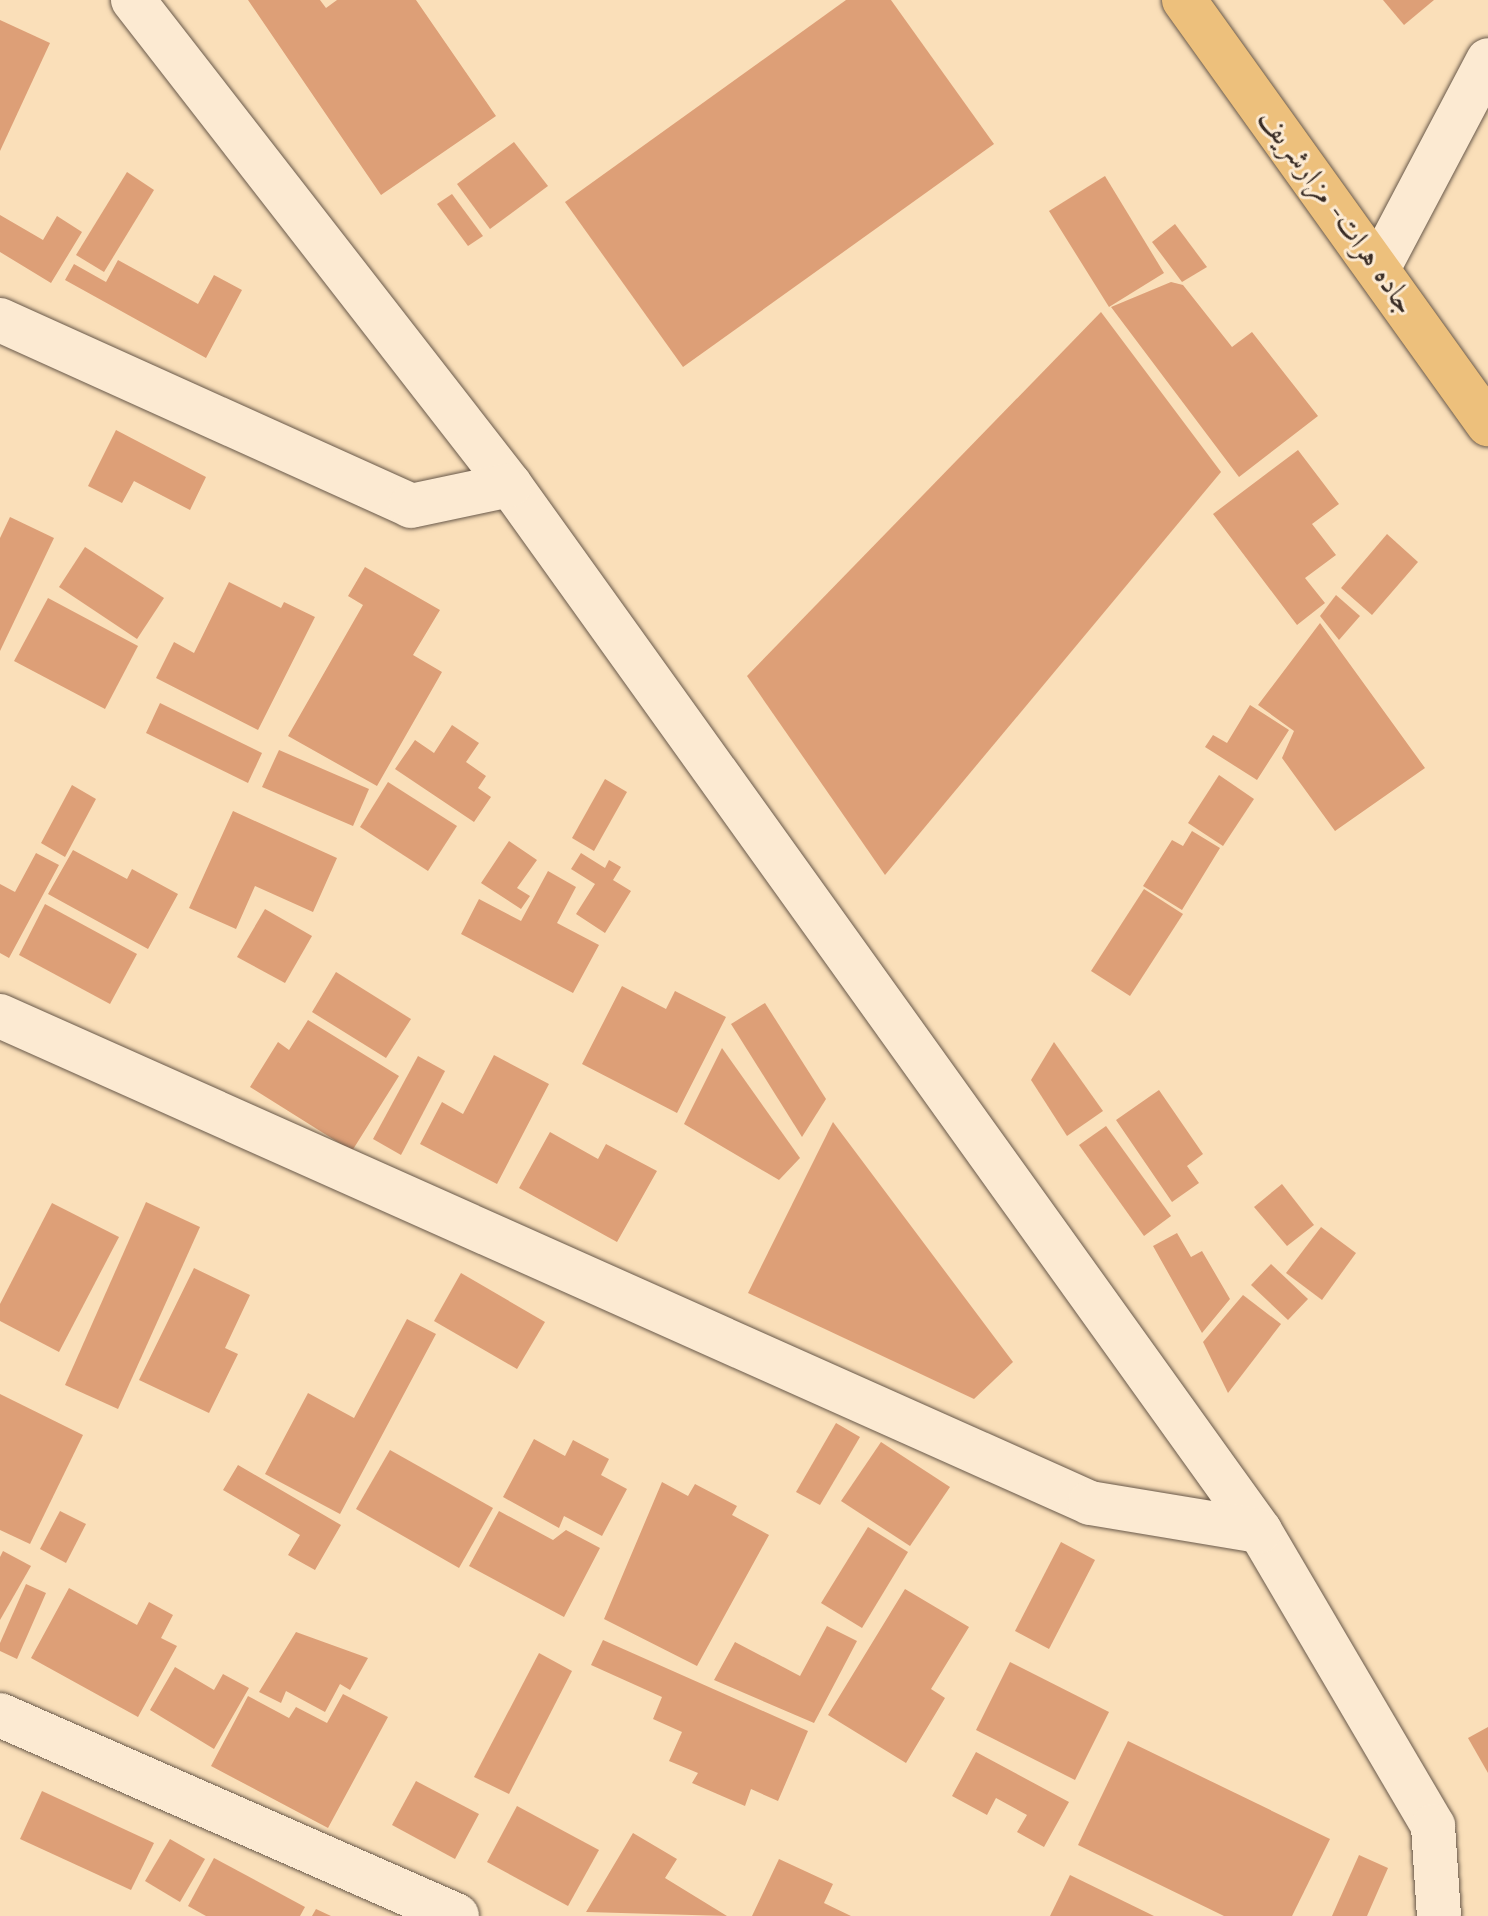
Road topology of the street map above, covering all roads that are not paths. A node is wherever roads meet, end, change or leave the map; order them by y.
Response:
1 (133, 0) edge
2 (1184, 0) edge
3 (1488, 60) edge
4 (1378, 269) junction
5 (0, 320) edge
6 (1488, 424) edge
7 (510, 485) junction
8 (0, 1016) edge
9 (1260, 1531) junction
10 (0, 1715) edge
11 (457, 1916) edge
12 (1439, 1916) edge

1 - 7 street
2 - 4 highway, جاده هرات- مزارشریف
3 - 4 street
4 - 6 highway, جاده هرات- مزارشریف
5 - 7 street
7 - 9 street
8 - 9 street
9 - 12 street
10 - 11 street

